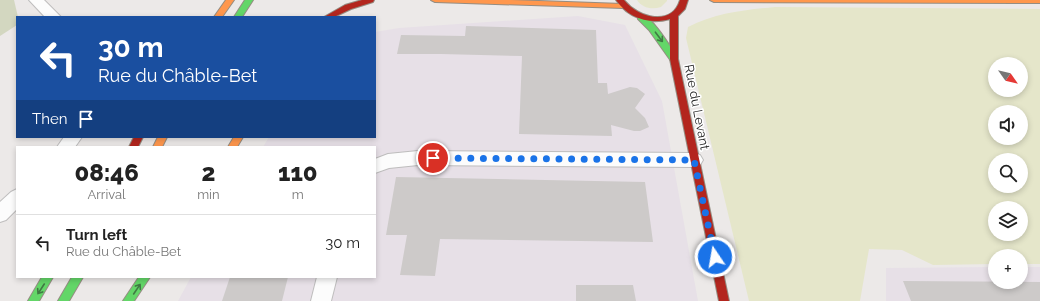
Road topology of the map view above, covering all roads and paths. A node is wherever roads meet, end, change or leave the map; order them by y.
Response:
1 (36, 0) edge
2 (226, 0) edge
3 (230, 0) edge
4 (249, 0) edge
5 (370, 0) edge
6 (435, 0) edge
7 (684, 0) edge
8 (714, 0) edge
9 (1040, 1) edge
10 (622, 3) edge
11 (674, 15) junction
12 (53, 16) edge
13 (218, 16) edge
14 (219, 16) edge
15 (239, 16) edge
16 (330, 16) edge
17 (641, 17) junction
18 (674, 59) junction
19 (73, 138) edge
20 (66, 146) edge
21 (694, 160) junction
22 (376, 166) edge
23 (16, 198) edge
24 (0, 214) edge
25 (47, 278) edge
26 (77, 278) edge
27 (144, 278) edge
28 (327, 278) edge
29 (33, 301) edge
30 (63, 301) edge
31 (128, 301) edge
32 (321, 301) edge
33 (724, 301) edge

1 - 12 street
2 - 13 main road
3 - 14 main road
4 - 15 main road
5 - 16 main road
6 - 10 main road
7 - 11 main road
8 - 9 main road
10 - 17 main road
11 - 17 main road
11 - 18 main road, Rue du Levant
17 -> 18 main road, Rue du Levant
18 - 21 main road, Rue du Levant
19 - 20 street
21 - 22 street
21 - 33 main road, Rue du Levant
23 - 24 street
25 -> 29 main road
26 - 30 main road
31 -> 27 main road
28 - 32 street

